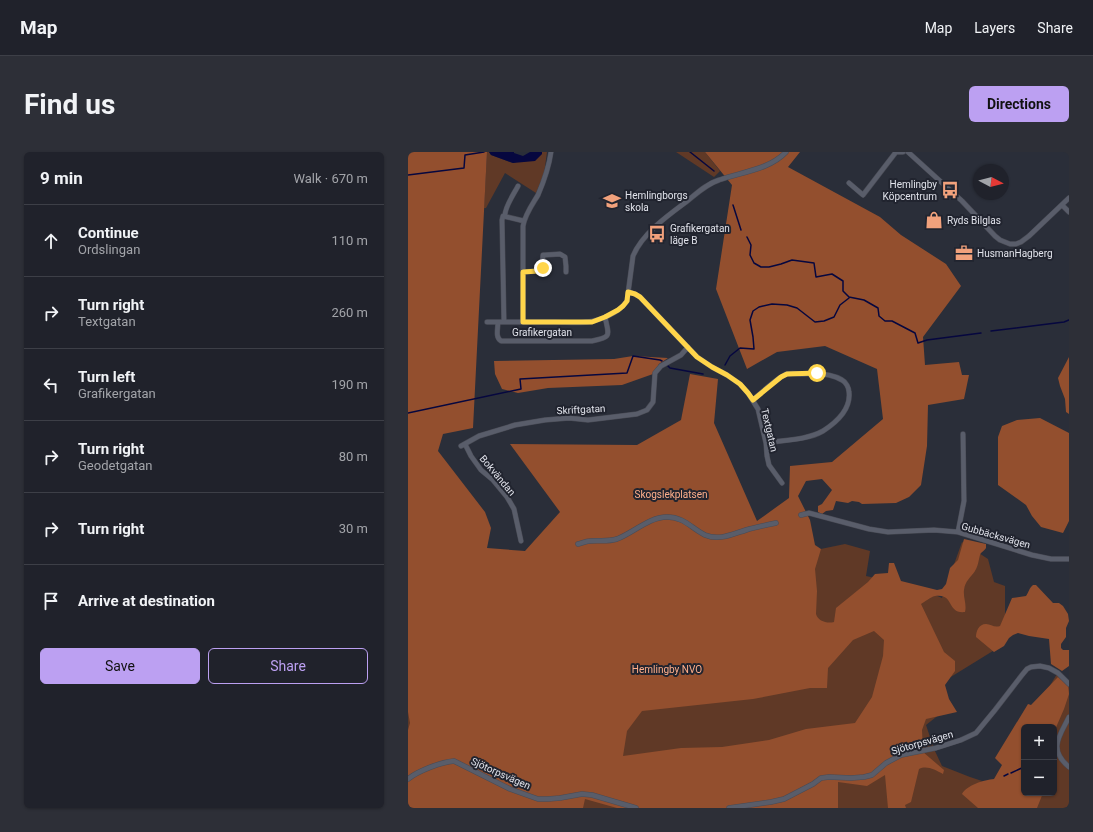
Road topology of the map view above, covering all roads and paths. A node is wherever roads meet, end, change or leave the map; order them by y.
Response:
1 (551, 152) edge
2 (786, 152) edge
3 (897, 152) edge
4 (903, 152) edge
5 (908, 152) edge
6 (849, 183) dead end
7 (518, 186) dead end
8 (1069, 198) edge
9 (1062, 205) junction
10 (1069, 212) edge
11 (505, 216) junction
12 (524, 221) junction
13 (523, 272) junction
14 (566, 272) dead end
15 (628, 292) junction
16 (605, 317) junction
17 (487, 322) dead end
18 (501, 322) junction
19 (523, 322) junction
20 (688, 347) junction
21 (753, 400) junction
22 (963, 434) dead end
23 (766, 443) junction
24 (463, 445) joint
25 (782, 483) dead end
26 (801, 515) dead end
27 (776, 523) dead end
28 (958, 532) junction
29 (521, 541) dead end
30 (578, 544) dead end
31 (1069, 559) edge
32 (1069, 684) edge
33 (1069, 717) edge
34 (1069, 767) edge
35 (408, 778) edge
36 (636, 808) edge
37 (729, 808) edge

1 - 12 street
2 - 15 street, Grafikergatan
3 - 4 street
3 - 6 street
5 - 9 street
7 - 11 street
8 - 9 street
9 - 10 street
11 - 12 street
11 - 18 street
12 - 13 street
13 - 14 street
13 - 19 street
15 - 16 street, Grafikergatan
15 - 20 street, Textgatan
16 - 18 street, Grafikergatan
16 - 19 street, Grafikergatan
17 - 18 street, Grafikergatan
18 - 19 street, Grafikergatan
20 - 21 street, Textgatan
20 - 24 street, Skriftgatan
21 - 23 street, Textgatan
21 - 23 street
22 - 28 street
23 - 25 street, Textgatan
24 - 29 street, Bokvändan
26 - 28 street, Gubbäcksvägen
27 - 30 street
28 - 31 street, Gubbäcksvägen
32 - 37 street, Sjötorpsvägen
33 - 34 street
35 - 36 street, Sjötorpsvägen

